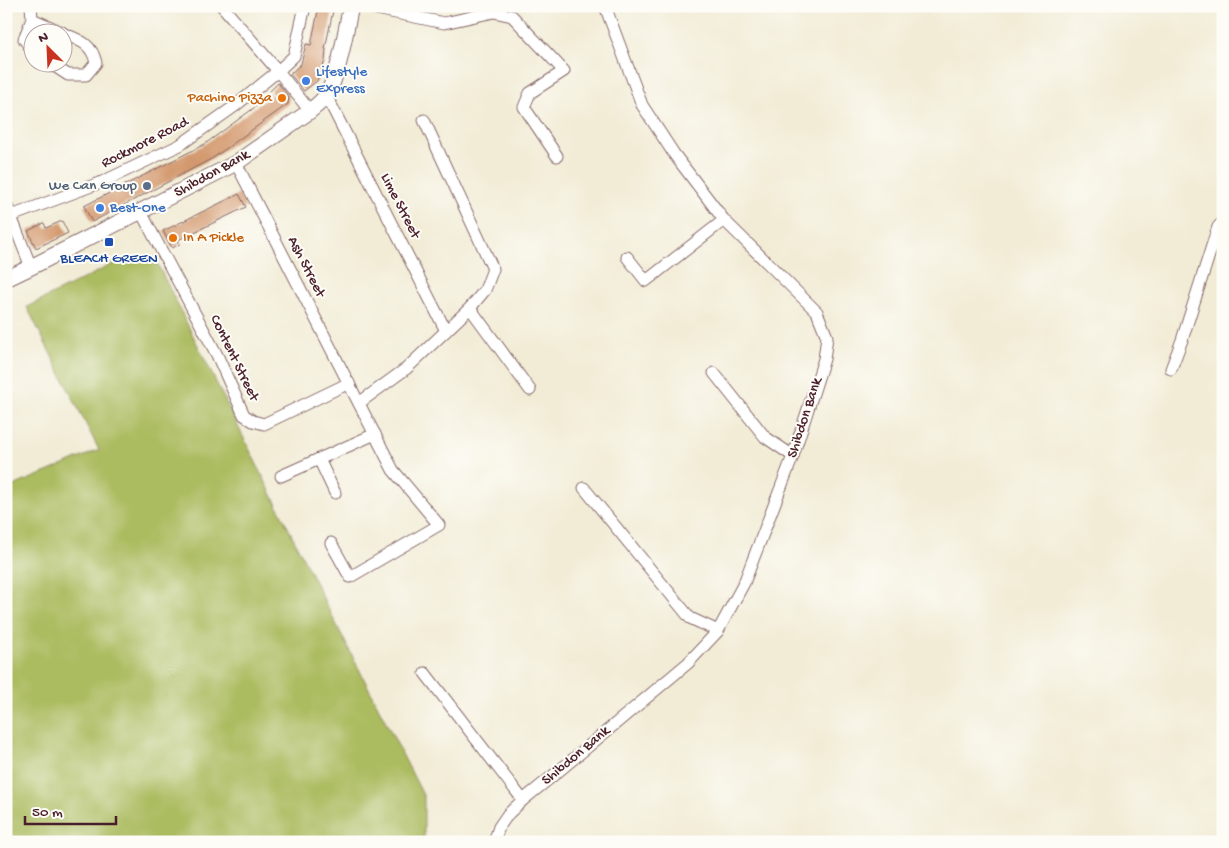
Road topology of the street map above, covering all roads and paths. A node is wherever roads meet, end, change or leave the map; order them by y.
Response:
1 (31, 6) edge
2 (222, 6) edge
3 (305, 6) edge
4 (351, 6) edge
5 (362, 6) edge
6 (606, 6) edge
7 (32, 19) junction
8 (31, 22) edge
9 (38, 22) edge
10 (72, 37) edge
11 (278, 71) junction
12 (62, 72) edge
13 (326, 95) junction
14 (310, 111) junction
15 (424, 120) dead end
16 (557, 156) dead end
17 (236, 164) junction
18 (6, 204) edge
19 (141, 212) junction
20 (8, 217) edge
21 (724, 220) junction
22 (1223, 222) edge
23 (627, 257) dead end
24 (31, 267) junction
25 (6, 279) edge
26 (470, 308) junction
27 (446, 330) junction
28 (1171, 368) dead end
29 (714, 373) dead end
30 (348, 383) junction
31 (530, 390) dead end
32 (359, 403) junction
33 (375, 434) junction
34 (793, 456) junction
35 (319, 459) junction
36 (281, 476) dead end
37 (584, 488) dead end
38 (335, 493) dead end
39 (331, 544) dead end
40 (718, 631) junction
41 (425, 673) dead end
42 (523, 800) junction
43 (494, 842) edge

1 - 7 street
2 - 11 street
3 - 11 street, Rockmore Road
4 - 13 street, Shibdon Bank
5 - 16 street
6 - 21 street, Shibdon Bank
7 - 8 street
7 - 9 street
10 - 12 street
11 - 14 street
11 - 20 street, Rockmore Road
13 - 14 street, Shibdon Bank
13 - 27 street, Lime Street
14 - 17 street, Shibdon Bank
15 - 26 street
17 - 19 street, Shibdon Bank
17 - 30 street, Ash Street
18 - 20 street
19 - 24 street, Shibdon Bank
19 - 30 street, Content Street
20 - 24 street
21 - 23 street
21 - 34 street, Shibdon Bank
22 - 28 street
24 - 25 street, Shibdon Bank
26 - 27 street
26 - 31 street
27 - 32 street
29 - 34 street
30 - 32 street, Ash Street
32 - 33 street, Ash Street
33 - 35 street
33 - 39 street, Ash Street
34 - 40 street, Shibdon Bank
35 - 36 street
35 - 38 street
37 - 40 street
40 - 42 street, Shibdon Bank
41 - 42 street
42 - 43 street, Shibdon Bank

